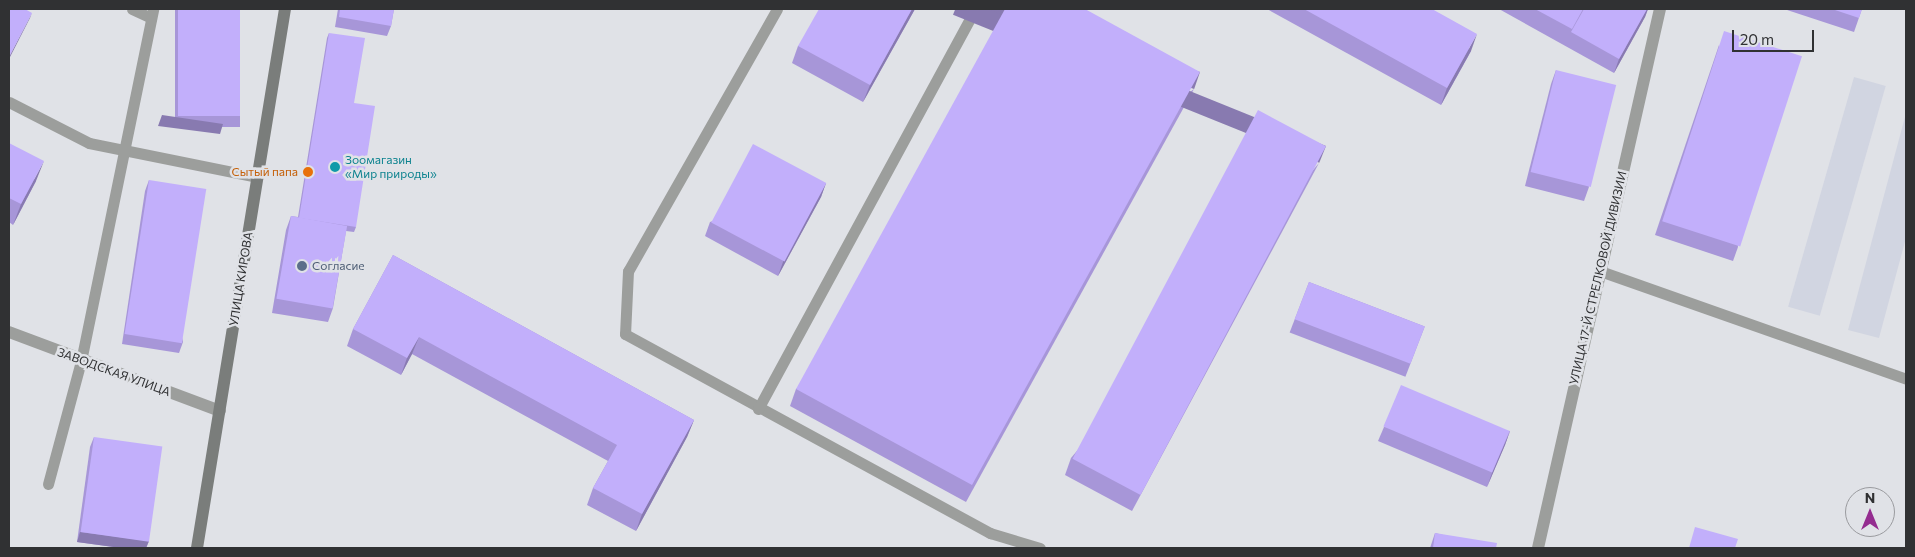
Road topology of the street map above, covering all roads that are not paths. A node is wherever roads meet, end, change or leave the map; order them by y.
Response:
1 (132, 9) edge
2 (285, 9) edge
3 (777, 9) edge
4 (975, 9) edge
5 (1660, 9) edge
6 (152, 14) edge
7 (9, 102) edge
8 (125, 150) junction
9 (258, 177) junction
10 (1600, 271) junction
11 (9, 332) edge
12 (81, 361) junction
13 (1906, 379) edge
14 (758, 409) junction
15 (220, 411) junction
16 (48, 484) dead end
17 (197, 548) edge
18 (1040, 548) edge
19 (1538, 548) edge

1 - 6 lane
2 - 9 main road, УЛИЦА КИРОВА
3 - 14 lane
4 - 14 lane
5 - 10 street, УЛИЦА 17-Й СТРЕЛКОВОЙ ДИВИЗИИ
6 - 8 lane
7 - 8 lane
8 - 9 lane
8 - 12 lane
9 - 15 main road, УЛИЦА КИРОВА
10 - 13 lane
10 - 19 street, УЛИЦА 17-Й СТРЕЛКОВОЙ ДИВИЗИИ
11 - 12 street, ЗАВОДСКАЯ УЛИЦА
12 - 15 street, ЗАВОДСКАЯ УЛИЦА
12 - 16 lane
14 - 18 lane
15 - 17 main road, УЛИЦА КИРОВА

